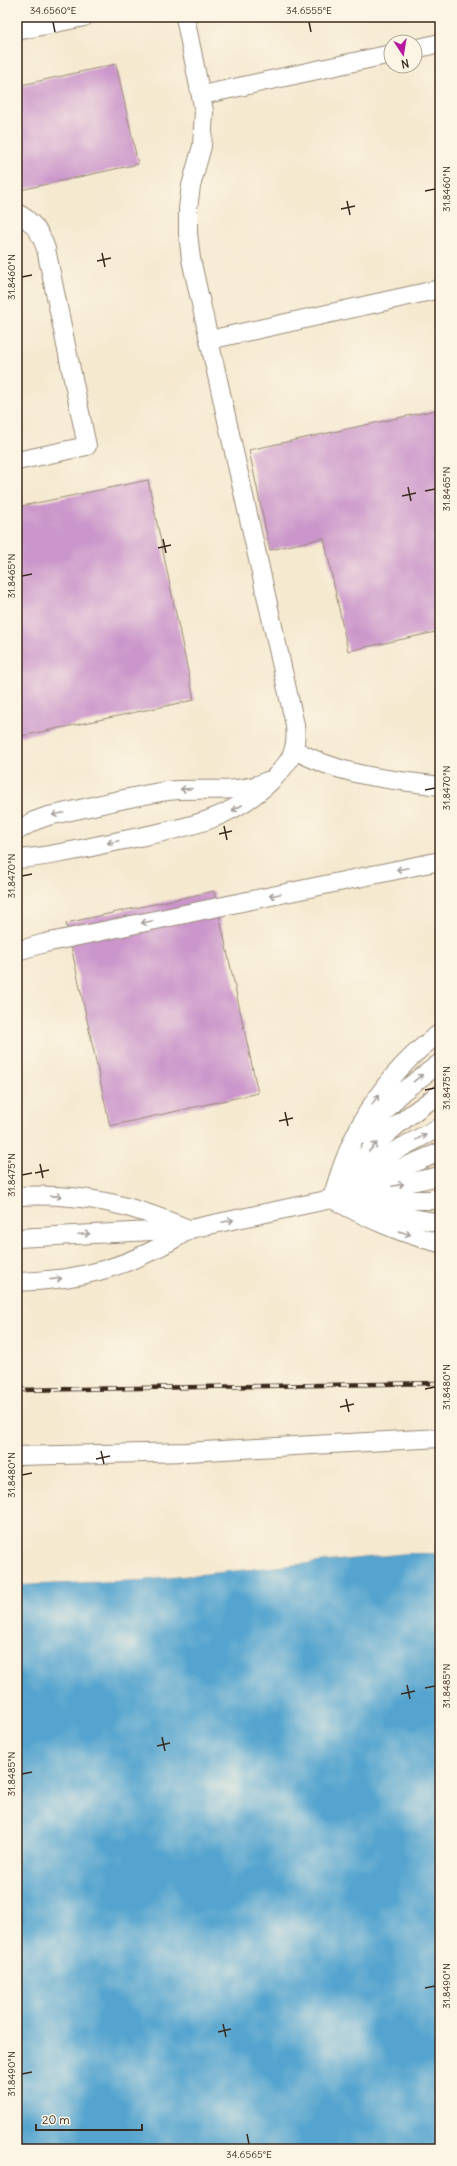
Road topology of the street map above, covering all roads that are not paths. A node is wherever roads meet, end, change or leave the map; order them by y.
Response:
1 (84, 17) edge
2 (185, 17) edge
3 (17, 31) edge
4 (440, 43) edge
5 (423, 47) edge
6 (383, 56) edge
7 (202, 95) junction
8 (17, 213) edge
9 (440, 289) edge
10 (209, 340) junction
11 (17, 461) edge
12 (295, 750) junction
13 (278, 774) junction
14 (440, 786) edge
15 (17, 831) edge
16 (17, 859) edge
17 (440, 861) edge
18 (17, 951) edge
19 (440, 1033) edge
20 (440, 1063) edge
21 (440, 1094) edge
22 (440, 1127) edge
23 (440, 1152) edge
24 (440, 1176) edge
25 (17, 1196) edge
26 (332, 1199) junction
27 (440, 1200) edge
28 (440, 1223) edge
29 (190, 1229) junction
30 (17, 1238) edge
31 (440, 1243) edge
32 (17, 1282) edge
33 (440, 1438) edge
34 (17, 1456) edge

1 - 3 lane
2 - 7 lane
4 - 5 lane
6 - 7 lane
7 - 10 lane
8 - 11 lane
9 - 10 lane
10 - 12 lane
12 - 13 lane
12 - 14 lane
13 -> 15 lane
13 -> 16 lane
17 -> 18 lane
26 -> 19 lane
26 -> 20 lane
26 -> 21 lane
26 -> 22 lane
23 - 26 lane
26 -> 24 lane
25 -> 29 lane
26 - 27 lane
26 - 28 lane
29 -> 26 lane
26 -> 31 lane
30 -> 29 lane
32 -> 29 lane
33 - 34 lane

